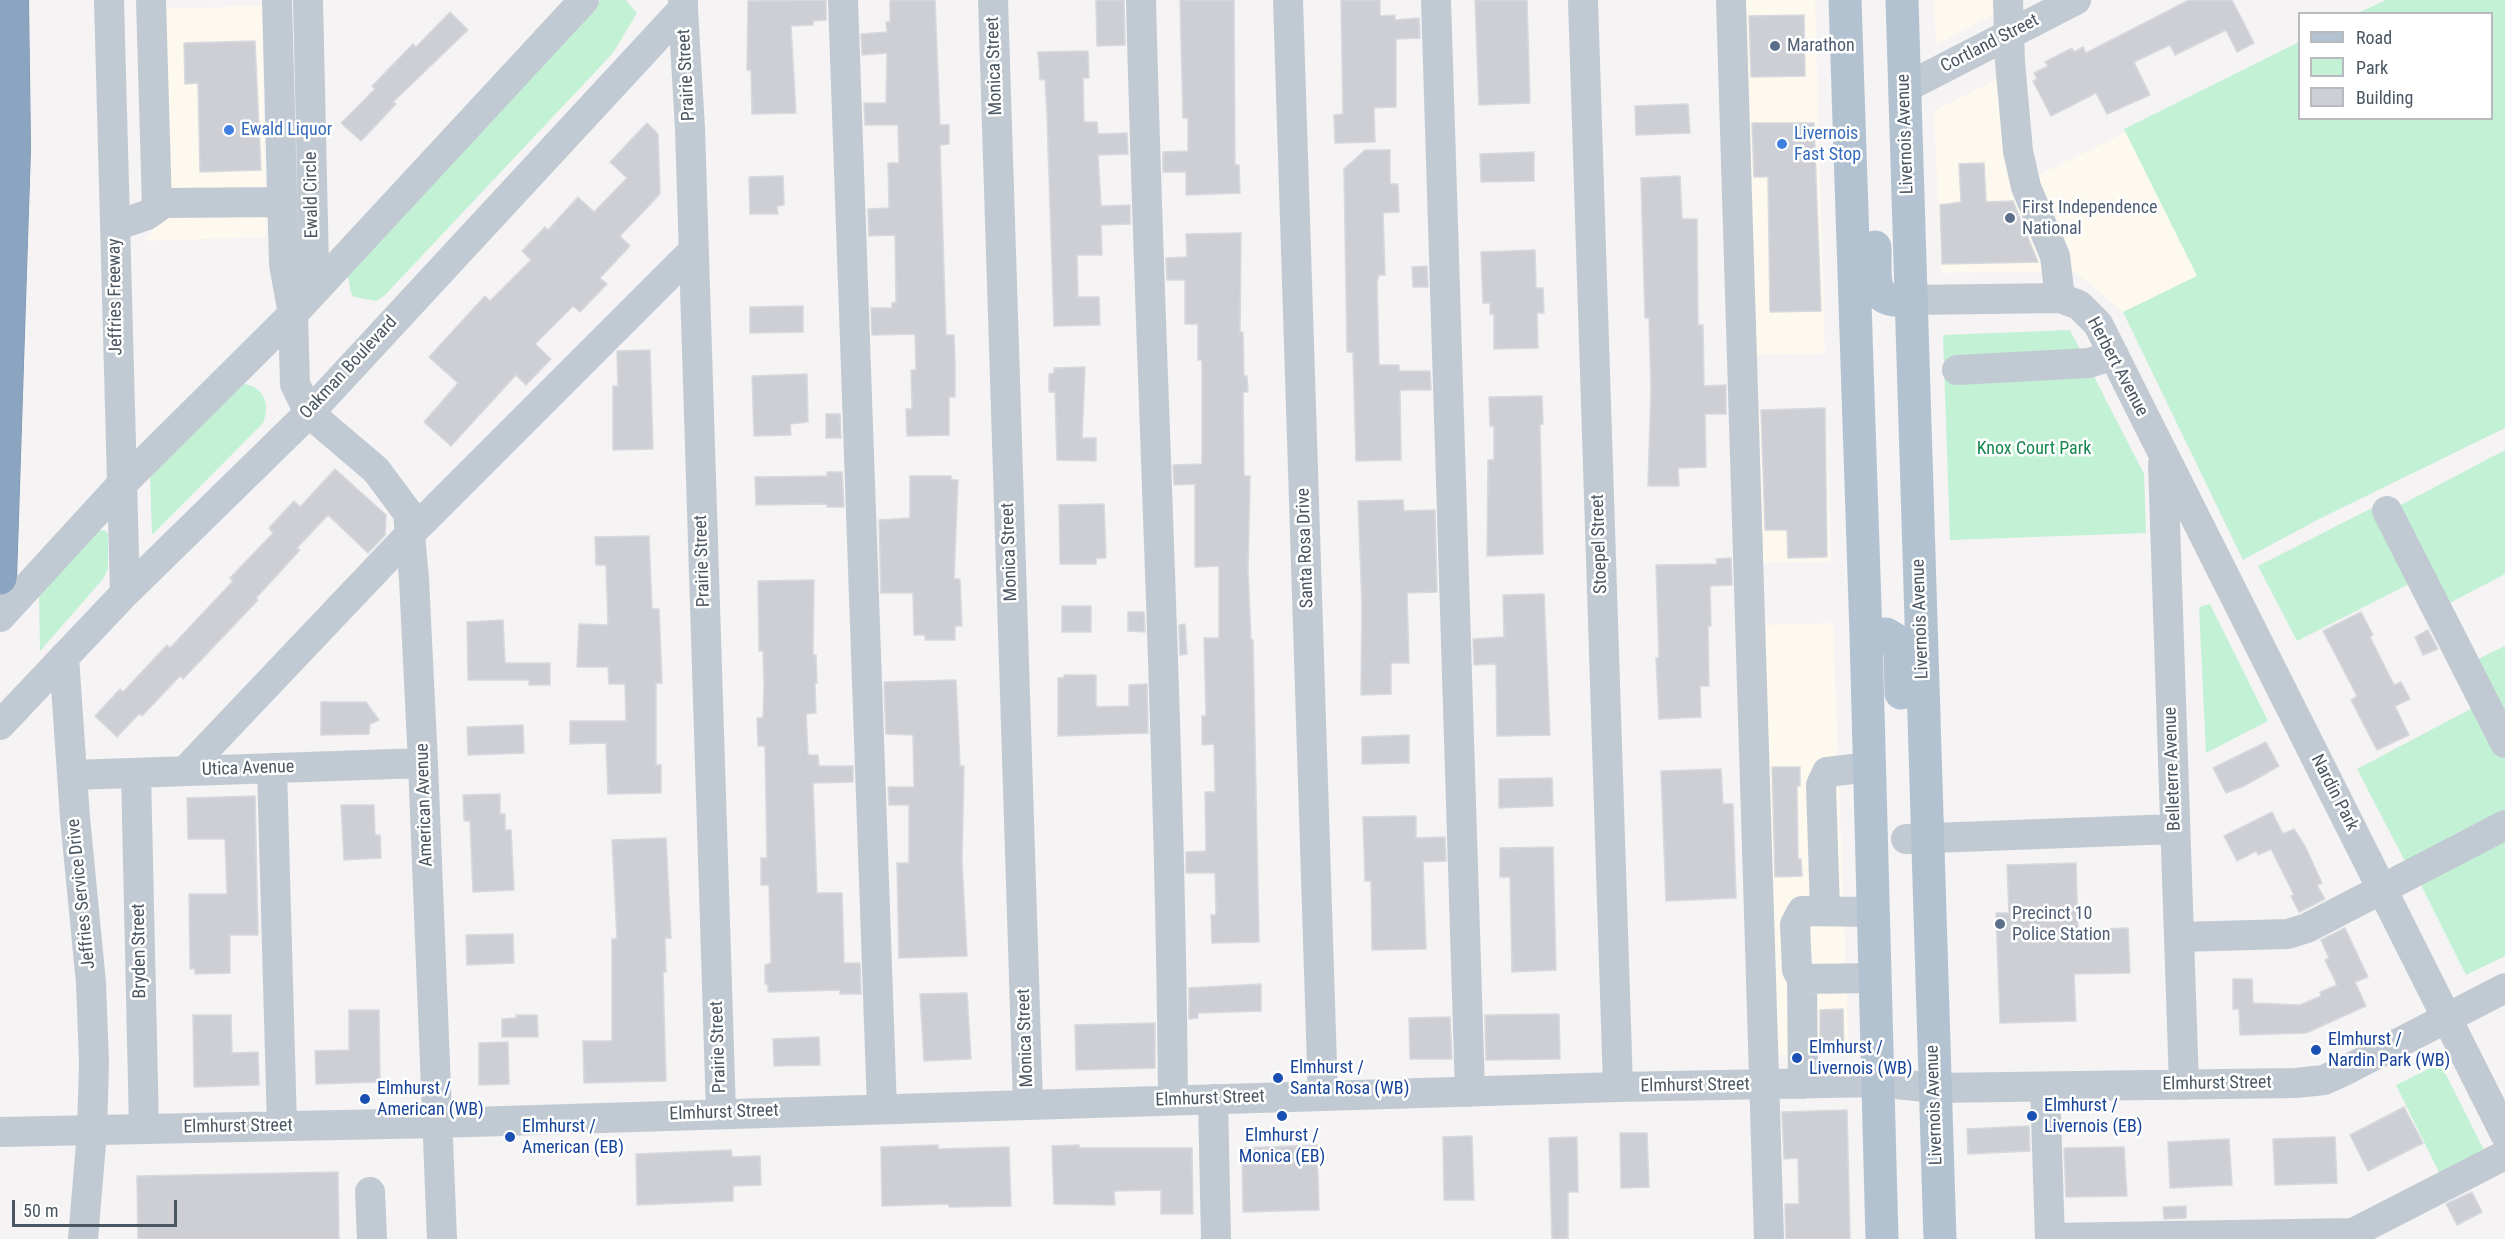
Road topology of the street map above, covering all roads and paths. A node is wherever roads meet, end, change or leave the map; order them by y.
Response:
1 (12, 0) edge
2 (109, 0) edge
3 (150, 0) edge
4 (277, 0) edge
5 (308, 0) edge
6 (584, 0) edge
7 (843, 0) edge
8 (993, 0) edge
9 (1140, 0) edge
10 (1288, 0) edge
11 (1436, 0) edge
12 (1583, 0) edge
13 (1731, 0) edge
14 (1845, 0) edge
15 (1902, 0) edge
16 (2008, 0) edge
17 (2076, 0) edge
18 (683, 4) edge
19 (2010, 34) junction
20 (1847, 43) junction
21 (1905, 88) junction
22 (283, 202) junction
23 (157, 208) junction
24 (115, 226) junction
25 (693, 251) junction
26 (2060, 298) junction
27 (1911, 300) junction
28 (293, 314) junction
29 (2114, 355) junction
30 (1957, 370) dead end
31 (309, 413) junction
32 (2163, 453) junction
33 (121, 485) junction
34 (2387, 511) dead end
35 (410, 534) junction
36 (0, 578) edge
37 (125, 593) junction
38 (0, 617) edge
39 (1866, 635) junction
40 (64, 657) junction
41 (0, 725) edge
42 (2505, 743) edge
43 (423, 763) junction
44 (1870, 767) junction
45 (272, 768) junction
46 (185, 771) junction
47 (136, 773) junction
48 (72, 775) junction
49 (2505, 825) edge
50 (2175, 830) junction
51 (1916, 839) junction
52 (2382, 889) junction
53 (1825, 911) junction
54 (1874, 912) junction
55 (2179, 937) junction
56 (1876, 978) junction
57 (1802, 979) junction
58 (2505, 988) edge
59 (2447, 1018) junction
60 (1878, 1083) junction
61 (1803, 1084) junction
62 (1765, 1085) junction
63 (2184, 1085) junction
64 (2045, 1086) junction
65 (1618, 1087) junction
66 (1934, 1088) junction
67 (1470, 1092) junction
68 (1323, 1096) junction
69 (1212, 1099) junction
70 (1173, 1100) junction
71 (1028, 1104) junction
72 (882, 1108) junction
73 (721, 1113) junction
74 (438, 1123) junction
75 (282, 1126) junction
76 (144, 1129) junction
77 (12, 1132) edge
78 (92, 1132) junction
79 (2505, 1134) edge
80 (2505, 1155) edge
81 (370, 1192) dead end
82 (1885, 1229) edge
83 (83, 1239) edge
84 (372, 1239) edge
85 (442, 1239) edge
86 (1216, 1239) edge
87 (1769, 1239) edge
88 (1940, 1239) edge
89 (2050, 1239) edge

1 - 36 highway
2 - 24 street, Jeffries Freeway
3 - 23 street
4 - 22 street, Ewald Circle
5 - 28 street, Ewald Circle
6 - 28 street
7 - 72 street
8 - 71 street, Monica Street
9 - 70 street
10 - 68 street, Santa Rosa Drive
11 - 67 street
12 - 65 street, Stoepel Street
13 - 62 street
14 - 20 main road
15 - 21 main road, Livernois Avenue
16 - 19 street
17 - 19 street, Cortland Street
18 - 25 street, Prairie Street
18 - 31 street, Oakman Boulevard
19 - 21 street, Cortland Street
19 - 26 street
20 - 27 main road
20 - 39 main road
21 - 27 main road, Livernois Avenue
22 - 23 street
22 - 28 street, Ewald Circle
23 - 24 street
24 - 33 street, Jeffries Freeway
25 - 35 street
25 - 73 street, Prairie Street
26 - 27 street, Herbert Avenue
26 - 29 street, Herbert Avenue
27 - 51 main road, Livernois Avenue
28 - 31 street, Ewald Circle
28 - 33 street
29 - 30 street
29 - 32 street, Herbert Avenue
31 - 35 street, American Avenue
31 - 37 street, Oakman Boulevard
32 - 50 street, Belleterre Avenue
32 - 52 street, Nardin Park
33 - 37 street, Jeffries Freeway
33 - 38 street
34 - 42 street
35 - 43 street, American Avenue
35 - 46 street
37 - 40 street, Oakman Boulevard
39 - 44 main road
39 - 51 main road
40 - 41 street, Oakman Boulevard
40 - 48 street, Jeffries Service Drive
43 - 45 street, Utica Avenue
43 - 74 street, American Avenue
44 - 53 street
44 - 54 main road
45 - 46 street, Utica Avenue
45 - 75 street
46 - 47 street, Utica Avenue
47 - 48 street, Utica Avenue
47 - 76 street, Bryden Street
48 - 78 street, Jeffries Service Drive
49 - 52 street
50 - 51 street
50 - 55 street, Belleterre Avenue
51 - 66 main road, Livernois Avenue
52 - 55 street
52 - 59 street, Nardin Park
53 - 54 street
53 - 57 street
54 - 56 main road
55 - 63 street, Belleterre Avenue
56 - 57 street
56 - 60 main road
57 - 61 street
58 - 59 street, Elmhurst Street
59 - 63 street, Elmhurst Street
59 - 79 street, Nardin Park
60 - 61 street, Elmhurst Street
60 - 66 street, Elmhurst Street
60 - 82 main road
61 - 62 street, Elmhurst Street
62 - 65 street, Elmhurst Street
62 - 87 street
63 - 64 street, Elmhurst Street
64 - 66 street, Elmhurst Street
64 - 89 street
65 - 67 street, Elmhurst Street
66 - 88 main road, Livernois Avenue
67 - 68 street, Elmhurst Street
68 - 69 street, Elmhurst Street
69 - 70 street, Elmhurst Street
69 - 86 street
70 - 71 street, Elmhurst Street
71 - 72 street, Elmhurst Street
72 - 73 street, Elmhurst Street
73 - 74 street, Elmhurst Street
74 - 75 street, Elmhurst Street
74 - 85 street, American Avenue
75 - 76 street, Elmhurst Street
76 - 78 street, Elmhurst Street
77 - 78 street, Elmhurst Street
78 - 83 street
80 - 89 street
81 - 84 street

